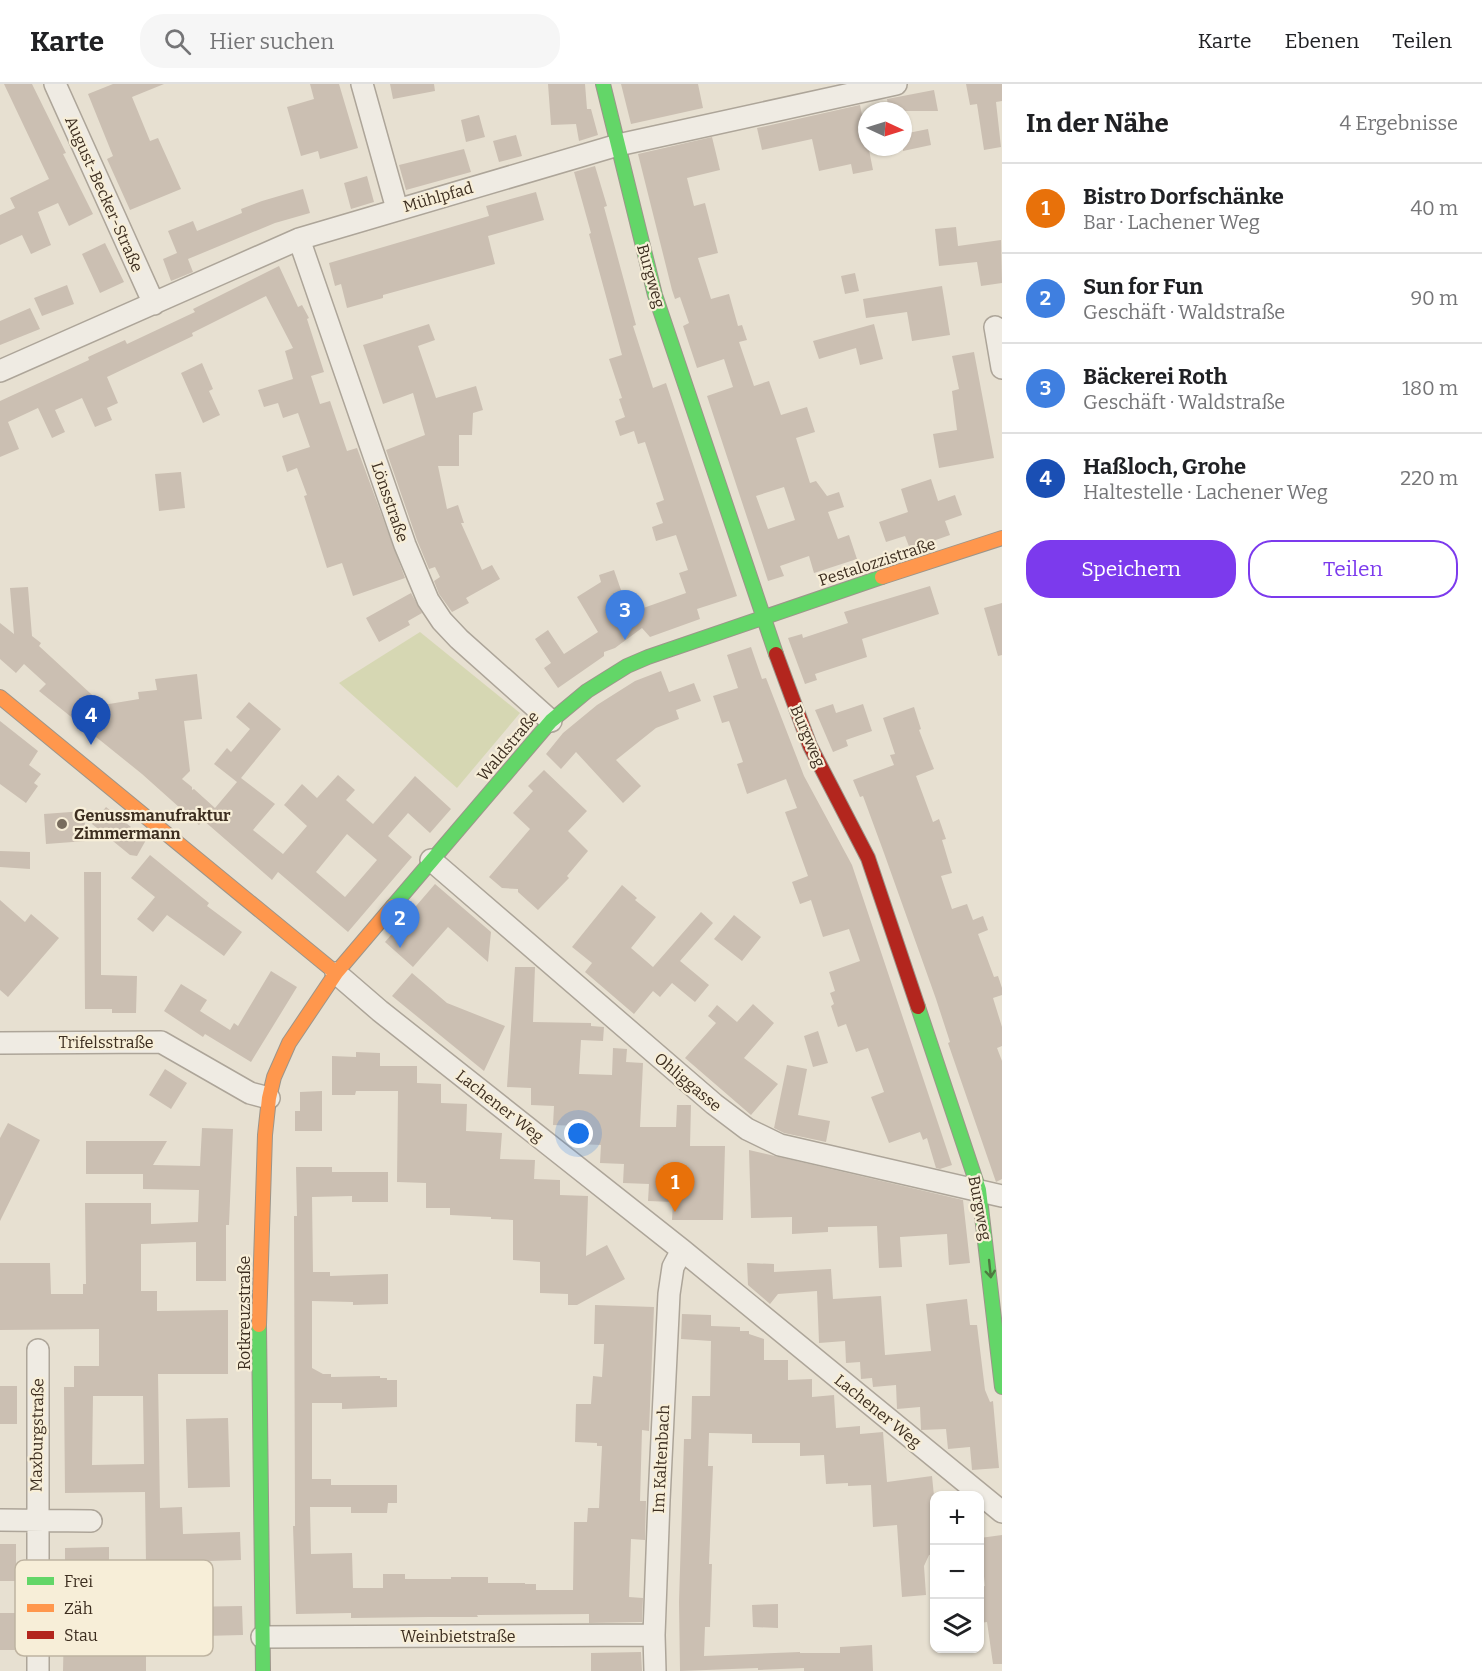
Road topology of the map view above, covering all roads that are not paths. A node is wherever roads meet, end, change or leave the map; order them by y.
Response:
1 (55, 84) edge
2 (362, 84) edge
3 (603, 84) edge
4 (896, 84) edge
5 (618, 145) junction
6 (397, 209) junction
7 (299, 239) junction
8 (154, 304) junction
9 (995, 327) dead end
10 (1002, 368) edge
11 (0, 371) edge
12 (1002, 538) edge
13 (762, 617) junction
14 (0, 697) edge
15 (551, 721) junction
16 (431, 860) junction
17 (336, 974) junction
18 (0, 1043) edge
19 (269, 1098) junction
20 (979, 1190) junction
21 (1002, 1196) edge
22 (682, 1250) junction
23 (38, 1350) dead end
24 (1002, 1387) edge
25 (998, 1500) edge
26 (0, 1520) edge
27 (37, 1521) junction
28 (91, 1521) dead end
29 (37, 1560) edge
30 (654, 1635) junction
31 (262, 1637) junction
32 (38, 1656) edge
33 (38, 1671) edge
34 (263, 1671) edge
35 (655, 1671) edge

1 - 8 street, August-Becker-Straße
2 - 6 street
3 - 5 main road, Burgweg
4 - 5 street, Mühlpfad
5 - 6 street, Mühlpfad
5 - 13 main road, Burgweg
6 - 7 street, Mühlpfad
7 - 8 street, Mühlpfad
7 - 15 street, Lönsstraße
8 - 11 street, Mühlpfad
9 - 10 street
12 - 13 main road, Pestalozzistraße
13 - 15 main road, Waldstraße
13 - 20 main road, Burgweg
14 - 17 main road, Lachener Weg
15 - 16 main road, Waldstraße
16 - 17 main road, Waldstraße
16 - 20 street, Ohliggasse
17 - 19 main road, Rotkreuzstraße
17 - 22 street, Lachener Weg
18 - 19 street, Trifelsstraße
19 - 31 main road, Rotkreuzstraße
20 - 21 street, Ohliggasse
20 -> 24 main road, Burgweg
22 - 25 street, Lachener Weg
22 - 30 street, Im Kaltenbach
23 - 27 street, Maxburgstraße
26 - 27 street
27 - 28 street
27 - 29 street, Maxburgstraße
30 - 31 street, Weinbietstraße
30 - 35 street, Im Kaltenbach
31 - 34 main road, Rotkreuzstraße
32 - 33 street, Maxburgstraße

